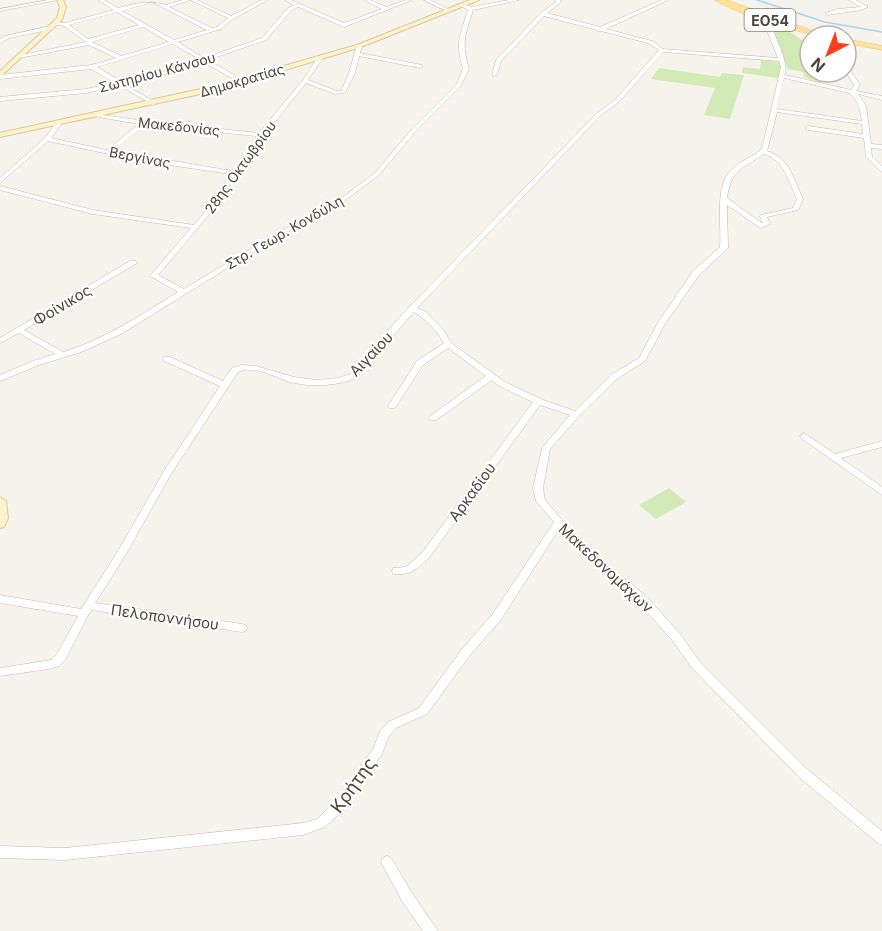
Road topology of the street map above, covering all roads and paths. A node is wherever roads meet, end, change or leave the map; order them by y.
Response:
1 (56, 0) edge
2 (60, 0) edge
3 (100, 0) edge
4 (153, 0) edge
5 (188, 0) edge
6 (193, 0) edge
7 (249, 0) edge
8 (266, 0) edge
9 (287, 0) edge
10 (366, 0) edge
11 (410, 0) edge
12 (426, 0) edge
13 (476, 0) edge
14 (517, 0) edge
15 (557, 0) edge
16 (666, 0) edge
17 (719, 0) edge
18 (850, 0) edge
19 (256, 4) junction
20 (874, 4) dead end
21 (297, 5) junction
22 (866, 6) junction
23 (164, 7) junction
24 (467, 7) junction
25 (387, 9) junction
26 (0, 10) edge
27 (118, 10) junction
28 (450, 11) junction
29 (828, 13) dead end
30 (543, 14) junction
31 (231, 18) junction
32 (774, 21) junction
33 (65, 25) junction
34 (144, 25) junction
35 (53, 26) junction
36 (798, 28) edge
37 (211, 30) junction
38 (599, 30) junction
39 (3, 37) edge
40 (0, 41) edge
41 (174, 41) junction
42 (89, 42) junction
43 (858, 44) edge
44 (882, 48) edge
45 (358, 50) junction
46 (662, 50) junction
47 (19, 56) junction
48 (120, 58) junction
49 (320, 58) junction
50 (202, 60) junction
51 (782, 60) junction
52 (420, 66) dead end
53 (93, 67) junction
54 (494, 75) dead end
55 (0, 76) edge
56 (782, 76) junction
57 (241, 81) junction
58 (305, 81) junction
59 (123, 84) junction
60 (856, 84) edge
61 (853, 93) junction
62 (882, 98) edge
63 (0, 99) edge
64 (153, 103) junction
65 (774, 110) junction
66 (98, 115) junction
67 (144, 123) junction
68 (866, 123) junction
69 (58, 124) junction
70 (808, 128) dead end
71 (0, 135) edge
72 (261, 135) junction
73 (865, 136) junction
74 (47, 138) junction
75 (867, 146) junction
76 (882, 147) edge
77 (109, 151) junction
78 (763, 152) junction
79 (882, 170) edge
80 (234, 173) junction
81 (0, 181) edge
82 (0, 188) edge
83 (724, 200) junction
84 (195, 227) junction
85 (134, 263) dead end
86 (182, 291) junction
87 (413, 309) junction
88 (20, 330) junction
89 (0, 341) edge
90 (448, 345) junction
91 (62, 355) junction
92 (167, 358) dead end
93 (492, 376) junction
94 (0, 378) edge
95 (225, 385) junction
96 (538, 401) junction
97 (393, 405) dead end
98 (576, 414) junction
99 (433, 418) dead end
100 (804, 436) dead end
101 (882, 444) edge
102 (834, 457) junction
103 (882, 492) edge
104 (0, 501) edge
105 (558, 523) junction
106 (0, 524) edge
107 (397, 571) dead end
108 (0, 599) edge
109 (86, 609) junction
110 (242, 628) dead end
111 (0, 672) edge
112 (882, 839) edge
113 (0, 852) edge
114 (387, 862) dead end
115 (430, 931) edge

1 - 26 street
2 - 35 street
3 - 27 street
4 - 23 street
4 - 27 street
5 - 23 street
6 - 31 street
7 - 19 street
8 - 19 street
9 - 21 street
10 - 25 street
11 - 25 street
12 - 28 street
13 - 24 street, Δημοκρατίας
14 - 24 street
15 - 30 street
16 - 38 street
17 - 32 main road, ΕΟ54
18 - 22 street
19 - 31 street
20 - 22 street
21 - 25 street
21 - 50 street, Σωτηρίου Κάνσου
22 - 29 street
23 - 37 street
24 - 28 street, Δημοκρατίας
24 - 86 street, Στρ. Γεωρ. Κονδύλη
27 - 33 street
27 - 34 street
28 - 45 street, Δημοκρατίας
30 - 38 street
30 - 54 street
31 - 37 street
32 - 36 main road, ΕΟ54
32 - 51 street
33 - 35 street
33 - 42 street
34 - 41 street
34 - 42 street
35 - 39 street
35 - 47 street
37 - 41 street
38 - 46 street
39 - 40 street
41 - 48 street
41 - 50 street
42 - 47 street
42 - 48 street
43 - 44 main road
45 - 49 street, Δημοκρατίας
45 - 52 street
45 - 58 street
46 - 51 street
46 - 87 street, Αιγαίου
47 - 55 street
48 - 53 street
49 - 57 street, Δημοκρατίας
49 - 58 street, 28ης Οκτωβρίου
50 - 57 street
50 - 59 street, Σωτηρίου Κάνσου
51 - 56 street
53 - 55 street
53 - 59 street
56 - 61 street
56 - 65 street
57 - 64 street, Δημοκρατίας
58 - 72 street, 28ης Οκτωβρίου
59 - 63 street, Σωτηρίου Κάνσου
59 - 64 street
60 - 61 street
61 - 62 street
61 - 68 street
64 - 66 street, Δημοκρατίας
65 - 68 street
65 - 78 street
66 - 67 street, Μακεδονίας
66 - 69 street, Δημοκρατίας
67 - 72 street, Μακεδονίας
67 - 77 street
68 - 73 street
69 - 71 street, Δημοκρατίας
69 - 74 street
70 - 73 street
72 - 80 street, 28ης Οκτωβρίου
73 - 75 street
74 - 77 street, Βεργίνας
74 - 81 street
75 - 76 street
75 - 79 street
77 - 80 street, Βεργίνας
78 - 83 street, Μακεδονομάχων
78 - 83 street
80 - 84 street, 28ης Οκτωβρίου
82 - 84 street
83 - 98 street, Μακεδονομάχων
84 - 86 street, 28ης Οκτωβρίου
85 - 88 street, Φοίνικος
86 - 91 street, Στρ. Γεωρ. Κονδύλη
87 - 90 street
87 - 95 street, Αιγαίου
88 - 89 street, Φοίνικος
88 - 91 street
90 - 93 street
90 - 97 street
91 - 94 street, Στρ. Γεωρ. Κονδύλη
92 - 95 street
93 - 96 street
93 - 99 street
95 - 109 street, Αιγαίου
96 - 98 street
96 - 107 street, Αρκαδίου
98 - 105 street, Μακεδονομάχων
100 - 102 street
101 - 102 street
102 - 103 street
104 - 106 street
105 - 112 street, Μακεδονομάχων
105 - 113 street, Κρήτης
108 - 109 street, Πελοποννήσου
109 - 110 street, Πελοποννήσου
109 - 111 street, Αιγαίου
114 - 115 street

